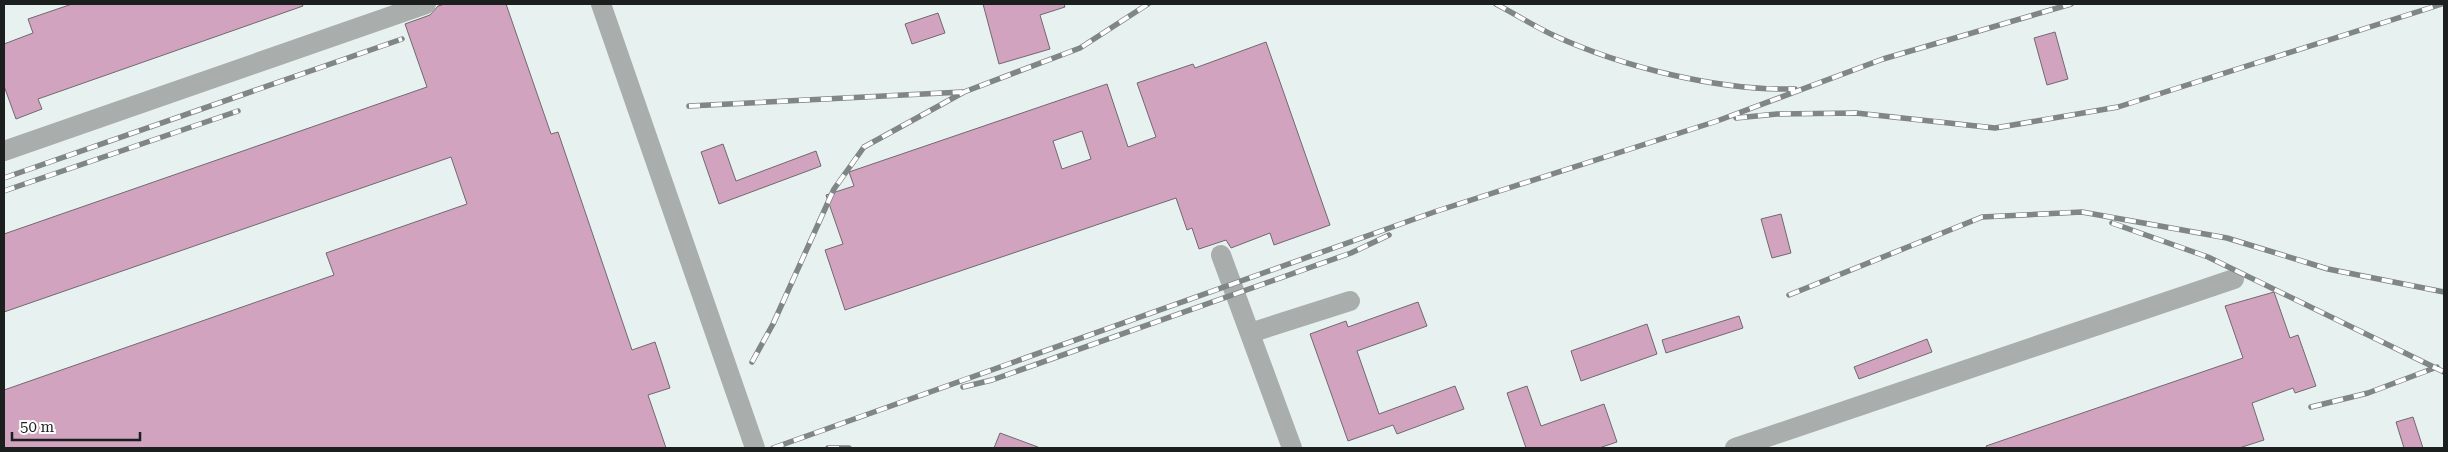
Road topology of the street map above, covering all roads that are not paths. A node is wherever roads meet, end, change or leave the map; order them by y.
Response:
1 (426, 4) edge
2 (601, 4) edge
3 (4, 151) edge
4 (1221, 255) dead end
5 (2234, 279) dead end
6 (1350, 301) dead end
7 (1250, 334) junction
8 (755, 448) edge
9 (1292, 448) edge
10 (1735, 448) edge

1 - 3 lane
2 - 8 lane
4 - 7 lane
5 - 10 lane
6 - 7 lane
7 - 9 lane

